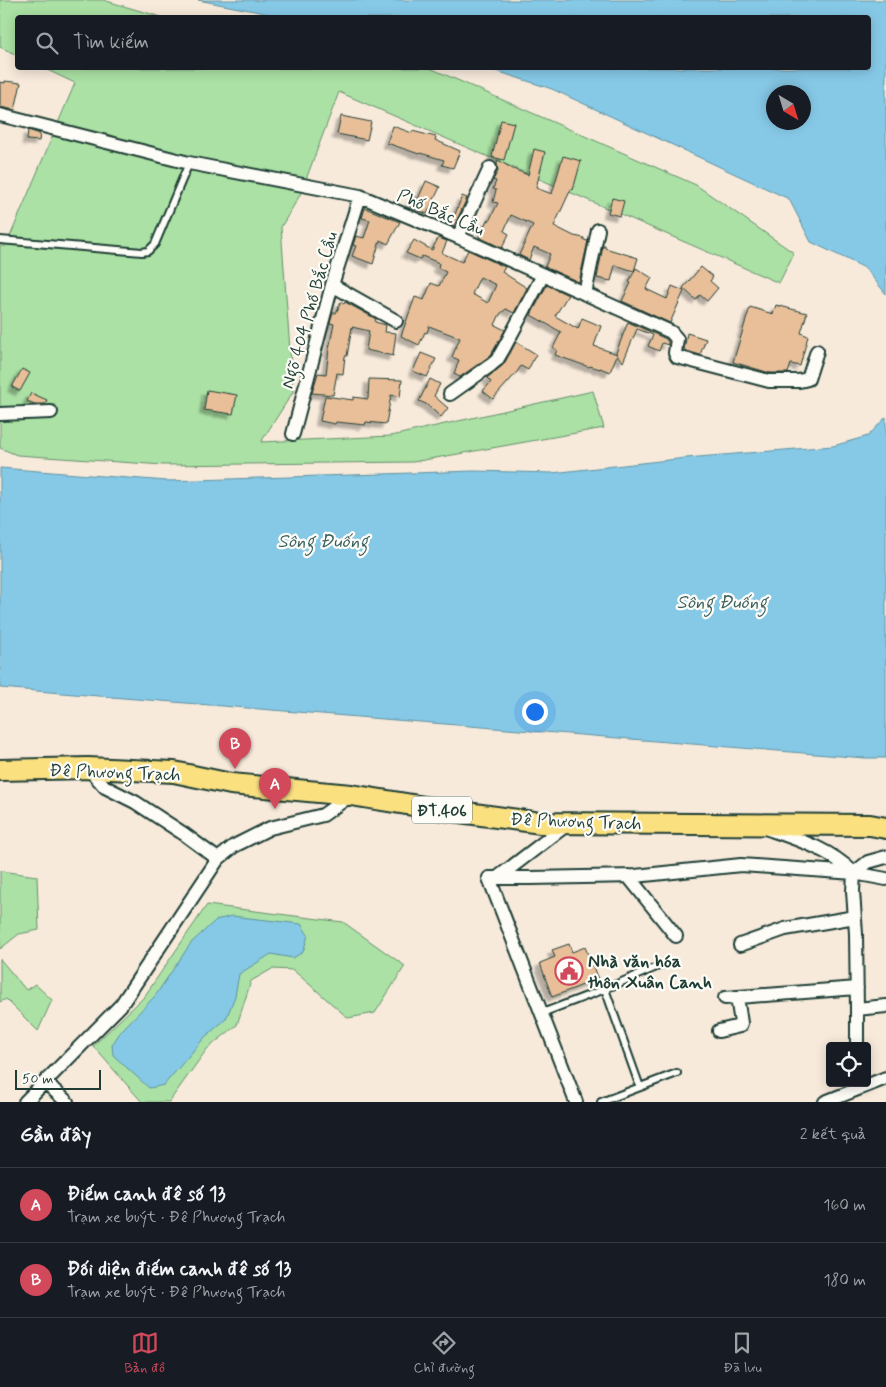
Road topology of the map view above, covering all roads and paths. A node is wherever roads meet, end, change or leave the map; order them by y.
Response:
1 (0, 115) edge
2 (189, 163) junction
3 (490, 168) dead end
4 (360, 196) junction
5 (598, 230) dead end
6 (458, 237) junction
7 (0, 240) edge
8 (543, 275) junction
9 (332, 285) junction
10 (585, 294) junction
11 (396, 321) dead end
12 (817, 351) dead end
13 (450, 394) dead end
14 (51, 412) dead end
15 (0, 414) edge
16 (293, 434) dead end
17 (88, 768) junction
18 (0, 770) edge
19 (351, 795) junction
20 (569, 823) junction
21 (754, 824) junction
22 (886, 828) edge
23 (886, 857) edge
24 (218, 859) junction
25 (854, 873) junction
26 (628, 876) junction
27 (497, 878) junction
28 (886, 879) edge
29 (855, 917) junction
30 (676, 936) dead end
31 (740, 945) dead end
32 (666, 963) dead end
33 (857, 988) junction
34 (605, 989) junction
35 (886, 1006) edge
36 (857, 1009) junction
37 (542, 1013) junction
38 (719, 1030) dead end
39 (857, 1042) edge
40 (677, 1073) dead end
41 (886, 1078) edge
42 (871, 1079) edge
43 (45, 1082) junction
44 (640, 1087) junction
45 (854, 1087) edge
46 (25, 1102) edge
47 (67, 1102) edge
48 (576, 1102) edge
49 (601, 1102) edge
50 (825, 1102) edge

1 - 2 street, Phố Bắc Cầu
2 - 4 street, Phố Bắc Cầu
2 - 7 lane
3 - 6 street
4 - 6 street, Phố Bắc Cầu
4 - 9 street, Ngõ 404 Phố Bắc Cầu
5 - 10 street
6 - 8 street, Phố Bắc Cầu
8 - 10 street, Phố Bắc Cầu
8 - 13 street
9 - 11 street
9 - 16 street, Ngõ 404 Phố Bắc Cầu
10 - 12 street, Phố Bắc Cầu
14 - 15 street
17 - 18 main road, Đê Phương Trạch / ĐT.406
17 - 19 main road, Đê Phương Trạch / ĐT.406
17 - 24 street
19 - 20 main road, Đê Phương Trạch / ĐT.406
19 - 24 street
20 - 21 main road, Đê Phương Trạch / ĐT.406
20 - 27 street
21 - 22 main road, Đê Phương Trạch / ĐT.406
21 - 25 street
23 - 25 street
24 - 43 street
25 - 26 street
25 - 28 street
25 - 29 street
26 - 27 street
26 - 30 street
27 - 37 street
29 - 31 street
29 - 33 street
32 - 34 lane
33 - 36 street
33 - 38 street
34 - 37 lane
34 - 44 lane
35 - 36 street
36 - 39 street
37 - 48 street
40 - 44 lane
41 - 42 street
43 - 46 street
43 - 47 street
44 - 49 lane
45 - 50 street

